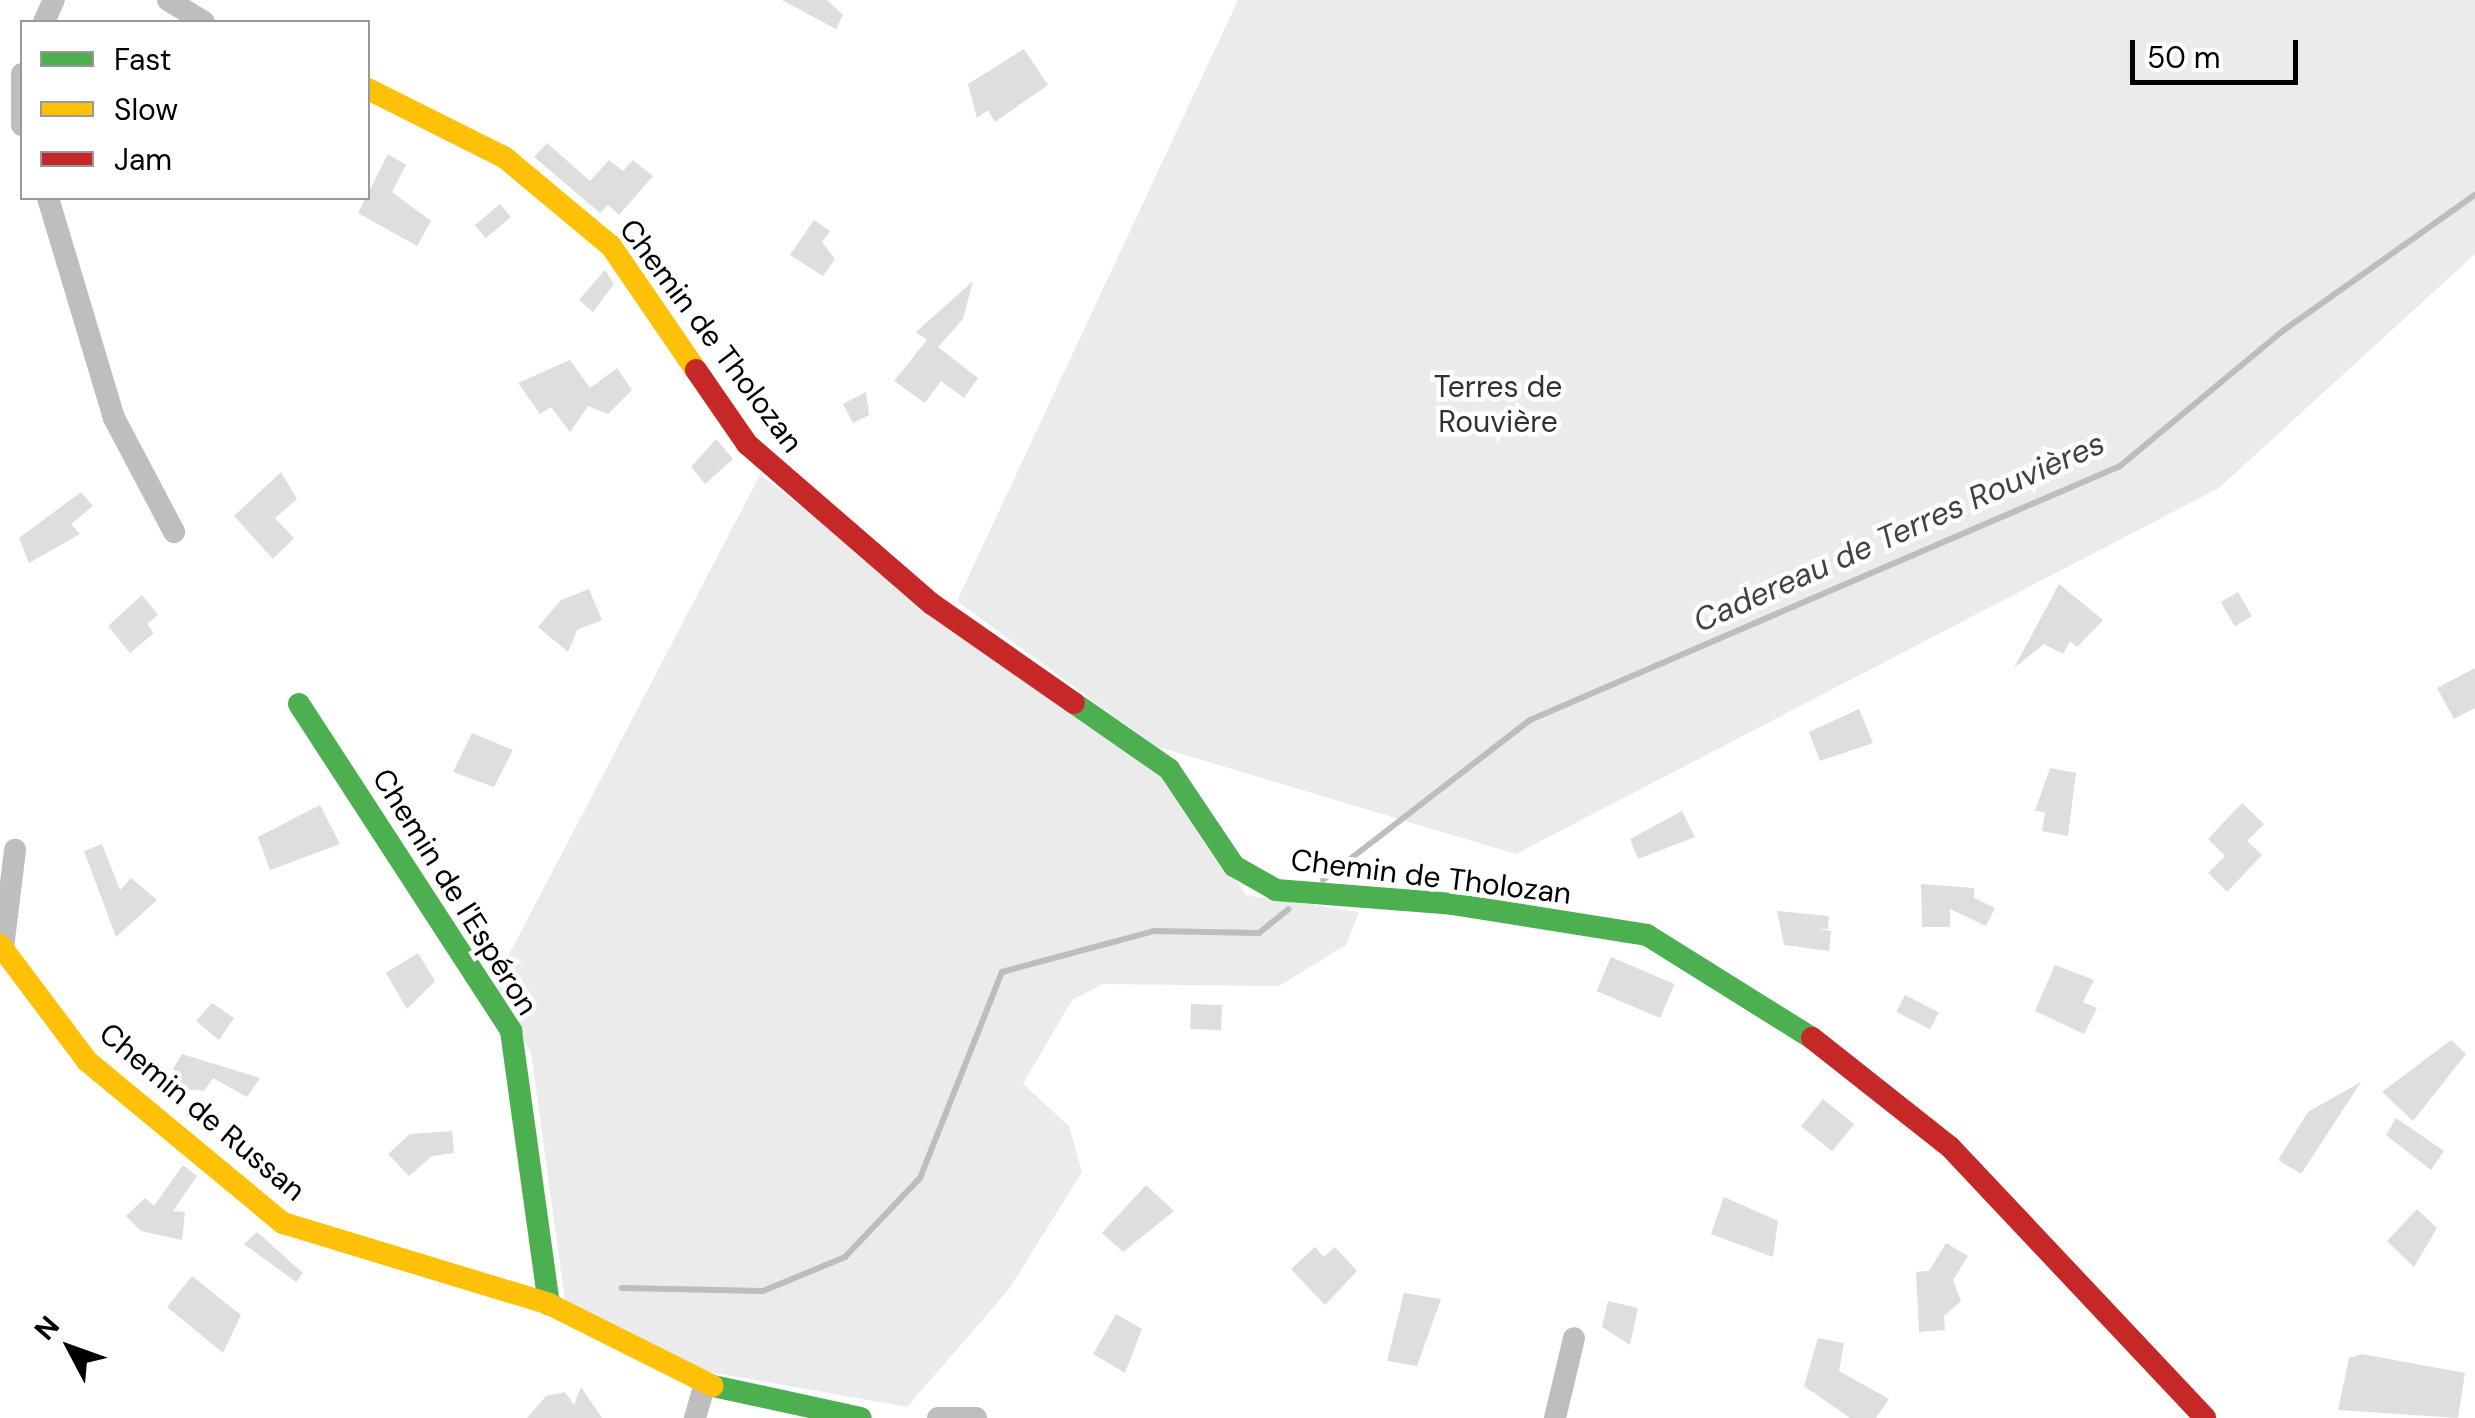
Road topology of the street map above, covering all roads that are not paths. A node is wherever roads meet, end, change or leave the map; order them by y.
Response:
1 (168, 0) edge
2 (201, 20) edge
3 (370, 90) edge
4 (49, 200) edge
5 (174, 532) dead end
6 (299, 704) dead end
7 (15, 850) dead end
8 (2, 947) edge
9 (549, 1304) junction
10 (1574, 1338) dead end
11 (705, 1384) junction
12 (695, 1418) edge
13 (861, 1418) edge
14 (938, 1418) edge
15 (976, 1418) edge
16 (1556, 1418) edge
17 (2205, 1418) edge

1 - 2 street
3 - 17 street, Chemin de Tholozan
4 - 5 street
6 - 9 street, Chemin de l'Espéron
7 - 8 street
8 - 9 street, Chemin de Russan
9 - 11 street, Chemin de Russan
10 - 16 street
11 - 12 street
11 - 13 street, Chemin de Russan
14 - 15 street

